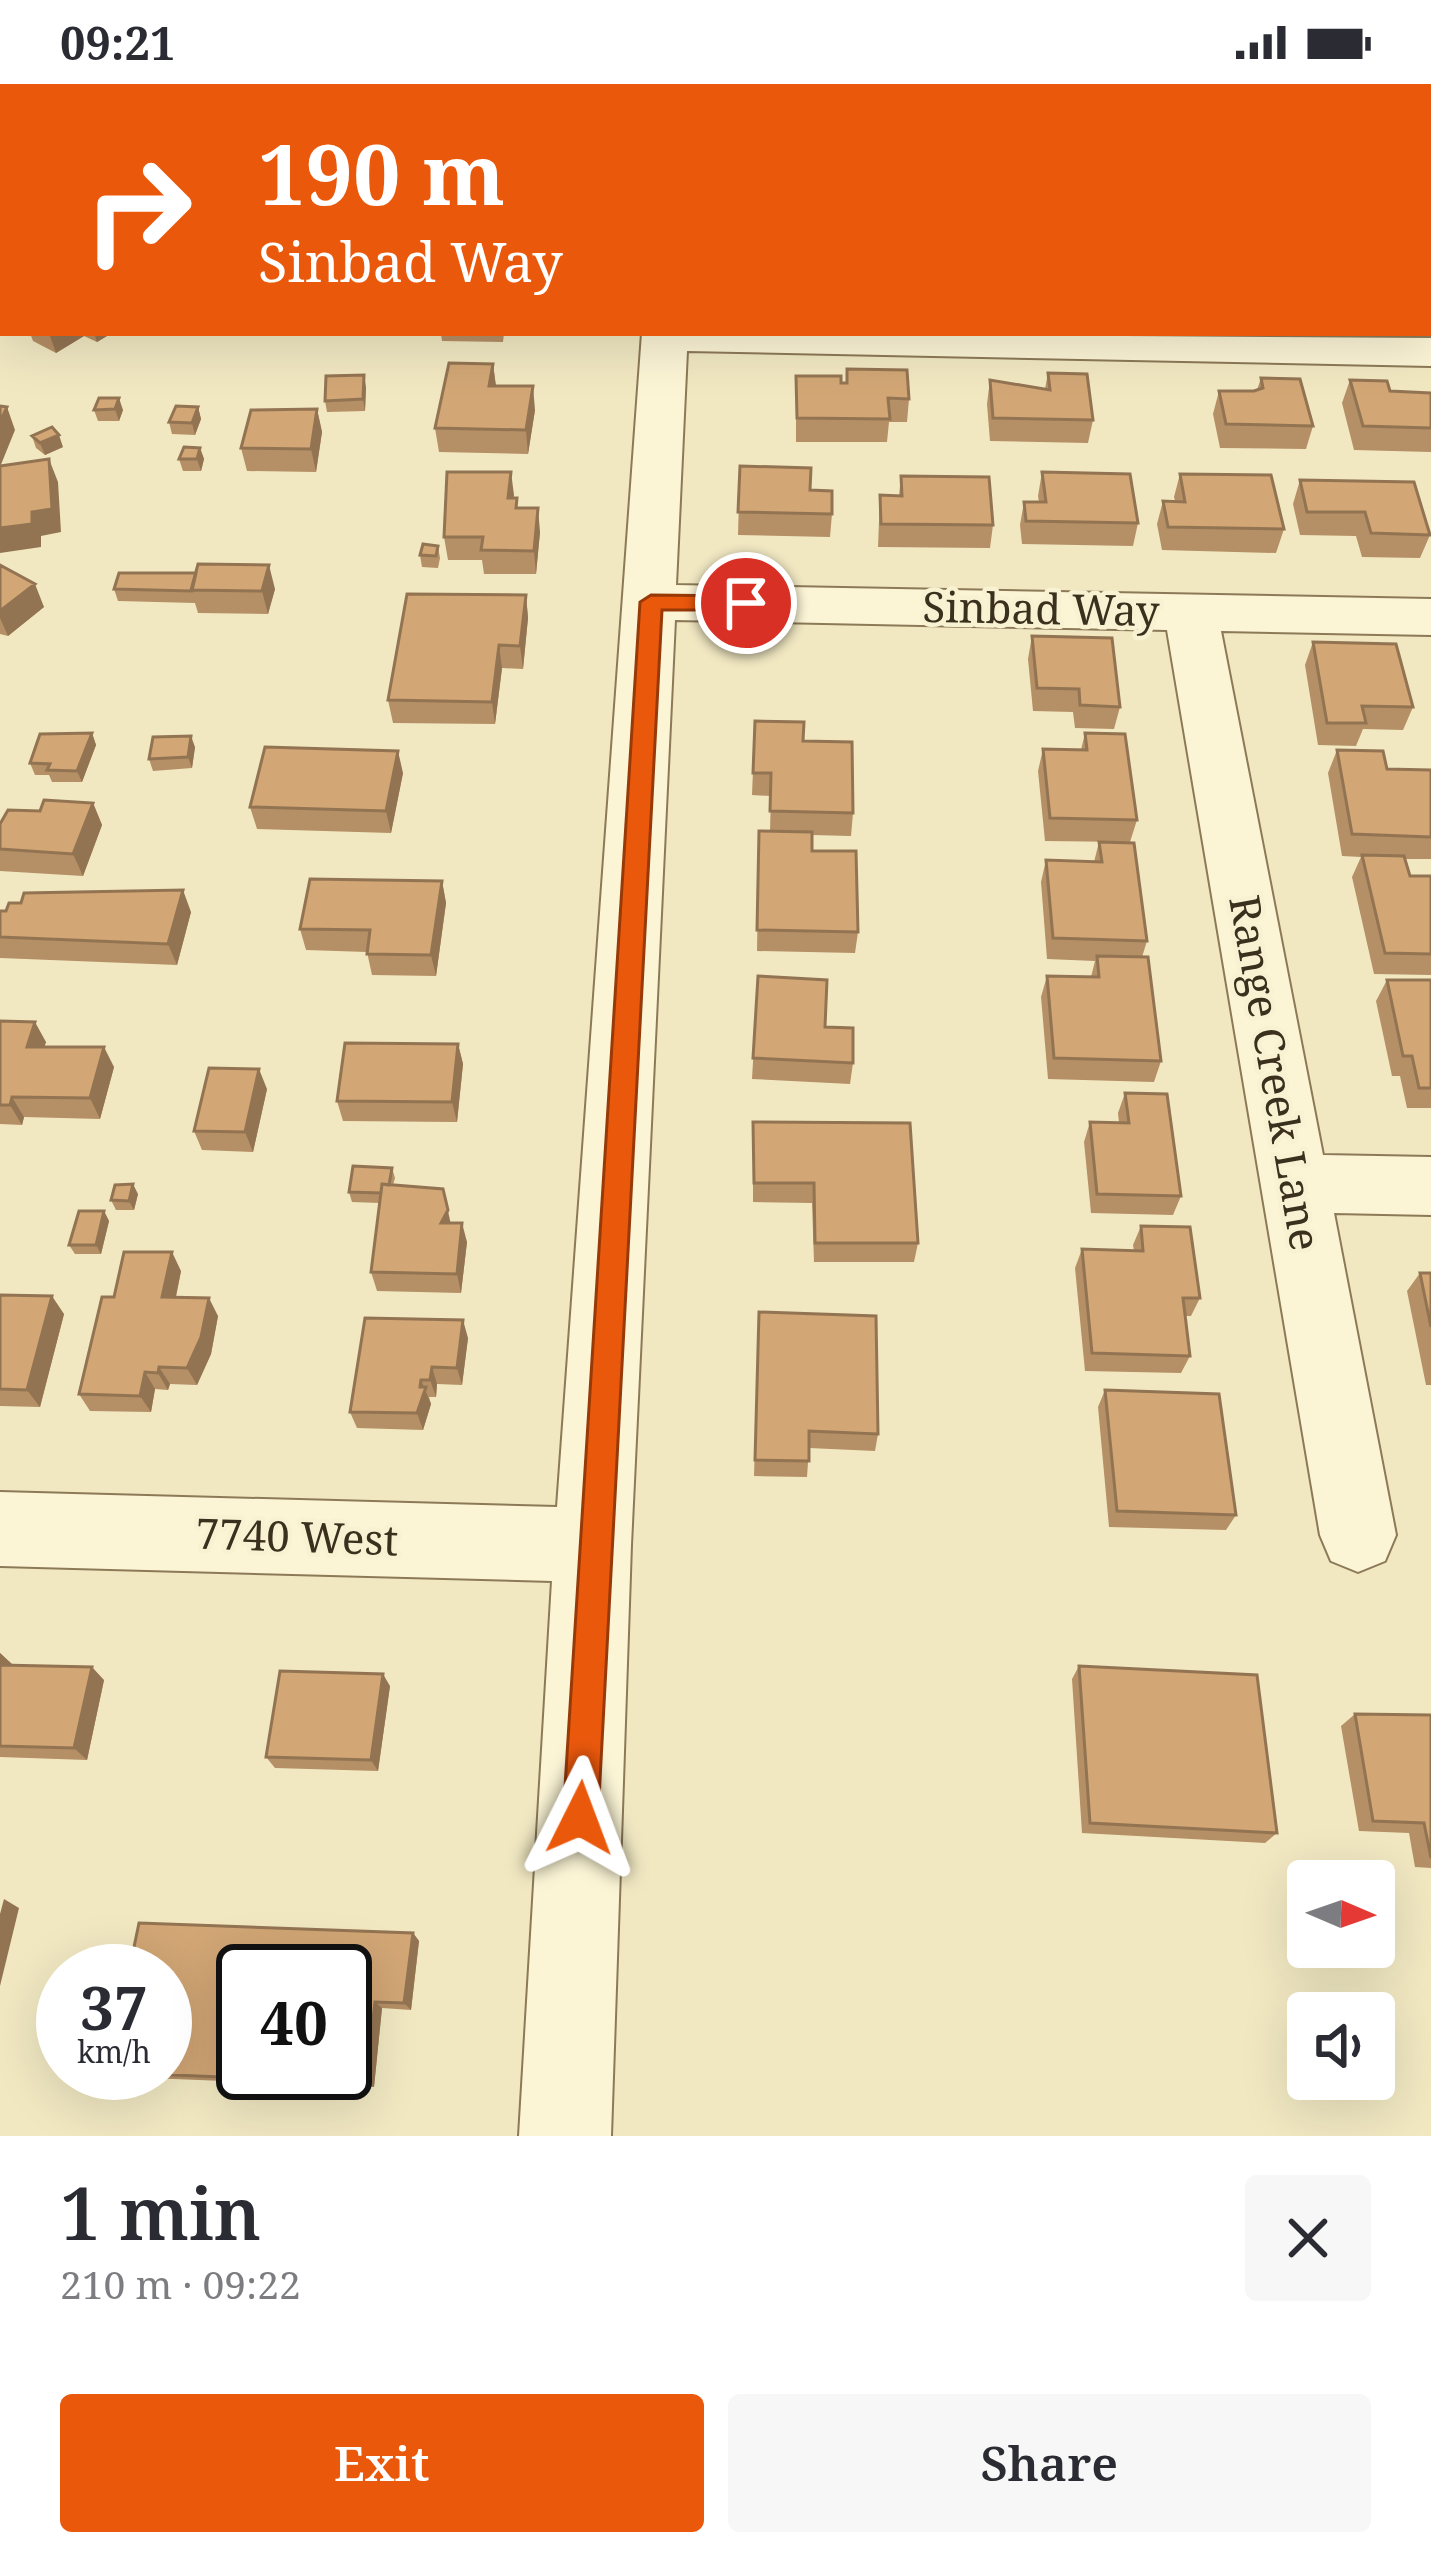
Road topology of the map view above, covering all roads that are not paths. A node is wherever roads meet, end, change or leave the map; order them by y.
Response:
1 (665, 336) edge
2 (710, 336) edge
3 (1431, 352) edge
4 (651, 602) junction
5 (1191, 612) junction
6 (1431, 617) edge
7 (1294, 1183) junction
8 (1431, 1186) edge
9 (0, 1529) edge
10 (1358, 1535) dead end
11 (593, 1545) junction
12 (565, 2136) edge

1 - 4 street
2 - 3 street
4 - 5 street, Sinbad Way
4 - 11 street
5 - 6 street, Sinbad Way
5 - 7 street, Range Creek Lane
7 - 8 street
7 - 10 street, Range Creek Lane
9 - 11 street, 7740 West
11 - 12 street

